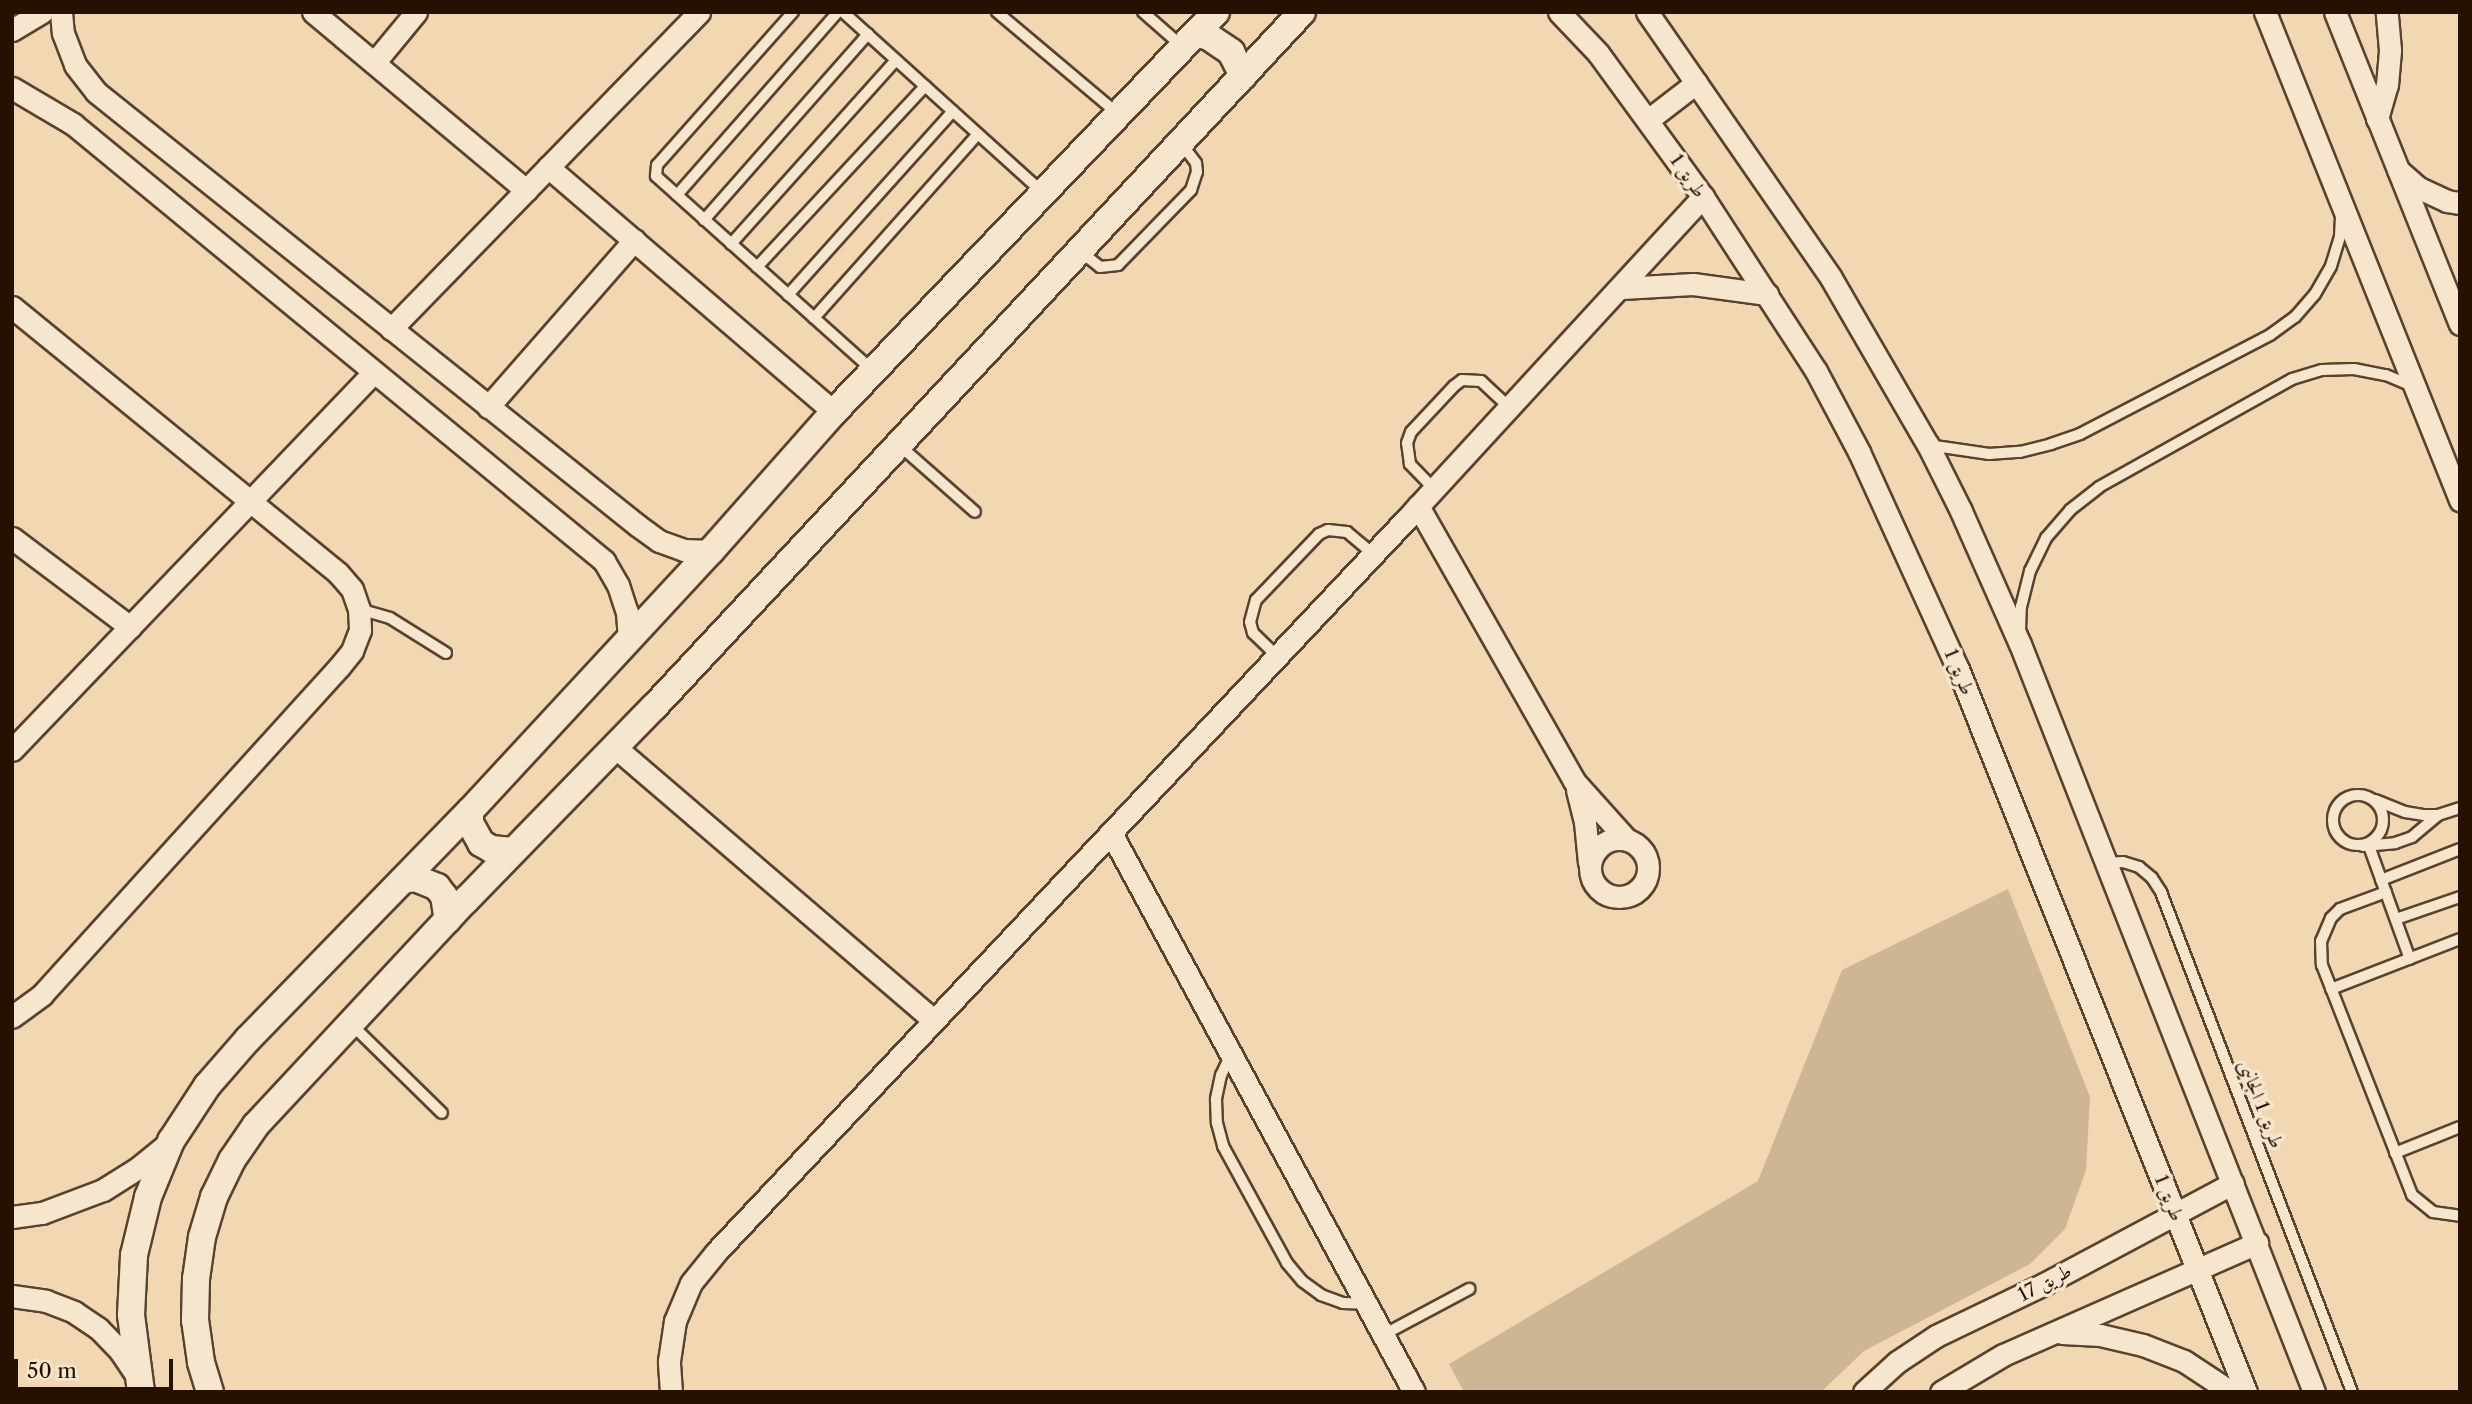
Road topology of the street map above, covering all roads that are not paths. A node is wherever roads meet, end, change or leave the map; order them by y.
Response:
1 (42, 12) edge
2 (61, 12) edge
3 (313, 12) edge
4 (415, 12) edge
5 (699, 12) edge
6 (793, 12) edge
7 (841, 12) edge
8 (997, 12) edge
9 (1143, 12) edge
10 (1216, 12) edge
11 (1302, 12) edge
12 (1559, 12) edge
13 (1647, 12) edge
14 (2265, 12) edge
15 (2335, 12) edge
16 (2387, 12) edge
17 (12, 30) edge
18 (867, 34) junction
19 (1190, 40) junction
20 (897, 60) junction
21 (374, 63) junction
22 (1243, 76) junction
23 (1696, 83) junction
24 (925, 86) junction
25 (12, 88) edge
26 (953, 111) junction
27 (1119, 114) junction
28 (2377, 119) junction
29 (1648, 120) junction
30 (978, 134) junction
31 (1180, 142) junction
32 (548, 167) junction
33 (2396, 169) junction
34 (526, 190) junction
35 (1043, 193) junction
36 (677, 195) junction
37 (1703, 197) junction
38 (2460, 203) edge
39 (2342, 205) junction
40 (704, 220) junction
41 (634, 240) junction
42 (732, 244) junction
43 (1079, 250) junction
44 (757, 267) junction
45 (1622, 288) junction
46 (1767, 294) junction
47 (788, 295) junction
48 (12, 307) edge
49 (814, 318) junction
50 (2460, 324) edge
51 (391, 329) junction
52 (873, 371) junction
53 (374, 372) junction
54 (2415, 388) junction
55 (488, 407) junction
56 (1510, 408) junction
57 (834, 412) junction
58 (897, 443) junction
59 (1928, 445) junction
60 (1434, 489) junction
61 (2460, 500) edge
62 (251, 501) junction
63 (1418, 506) junction
64 (975, 512) dead end
65 (12, 538) edge
66 (712, 551) junction
67 (1373, 554) junction
68 (359, 609) junction
69 (130, 627) junction
70 (629, 640) junction
71 (2020, 644) junction
72 (446, 653) dead end
73 (1277, 656) junction
74 (615, 747) junction
75 (12, 751) edge
76 (1574, 781) junction
77 (2373, 799) junction
78 (2460, 808) edge
79 (470, 811) junction
80 (2438, 815) junction
81 (1111, 833) junction
82 (1627, 839) junction
83 (2364, 846) junction
84 (2460, 849) edge
85 (513, 850) junction
86 (1589, 863) junction
87 (2106, 863) junction
88 (404, 880) junction
89 (2381, 880) junction
90 (2386, 892) junction
91 (2460, 897) edge
92 (448, 919) junction
93 (2396, 919) junction
94 (2460, 939) edge
95 (2410, 959) junction
96 (2331, 989) junction
97 (12, 1017) edge
98 (934, 1020) junction
99 (351, 1024) junction
100 (1231, 1054) junction
101 (442, 1113) dead end
102 (2460, 1127) edge
103 (171, 1141) junction
104 (2395, 1153) junction
105 (2233, 1183) junction
106 (2175, 1214) junction
107 (2460, 1216) edge
108 (12, 1217) edge
109 (2257, 1242) junction
110 (2197, 1270) junction
111 (1469, 1289) dead end
112 (12, 1296) edge
113 (1367, 1304) junction
114 (2056, 1333) junction
115 (1383, 1335) junction
116 (139, 1384) edge
117 (1412, 1391) edge
118 (210, 1392) edge
119 (671, 1392) edge
120 (1864, 1392) edge
121 (1941, 1392) edge
122 (2231, 1392) edge
123 (2246, 1392) edge
124 (2314, 1392) edge
125 (2352, 1392) edge

1 - 17 street
2 - 51 street
3 - 21 street
4 - 21 street
5 - 32 street
6 - 36 lane
7 - 18 lane
7 - 36 lane
8 - 27 lane
9 - 19 lane
10 - 19 street
11 - 22 street
12 - 29 street, طريق 1
13 - 23 street
14 - 39 street
15 - 28 street
16 - 28 street
18 - 20 lane
18 - 40 lane
19 - 22 street
19 - 27 street
20 - 24 lane
20 - 42 lane
21 - 34 street
22 - 31 street
23 - 29 street
23 - 59 street
24 - 26 lane
24 - 44 lane
25 - 53 street
26 - 30 lane
26 - 47 lane
27 - 35 street
28 - 33 street
29 - 37 street, طريق 1
30 - 35 lane
30 - 49 lane
31 - 43 street
31 - 43 lane
32 - 34 street
32 - 41 street
33 - 38 street
33 - 50 street
34 - 51 street
35 - 52 street
36 - 40 lane
37 - 45 street
37 - 46 street, طريق 1
39 - 54 street
39 - 59 lane
40 - 42 lane
41 - 55 street
41 - 57 street
42 - 44 lane
43 - 58 street
44 - 47 lane
45 - 46 street
45 - 56 street
46 - 106 street, طريق 1
47 - 49 lane
48 - 62 street
49 - 52 lane
51 - 55 street
52 - 57 street
53 - 62 street
53 - 70 street
54 - 61 street
54 - 71 lane
55 - 66 street
56 - 60 street
56 - 60 lane
57 - 66 street
58 - 64 lane
58 - 74 street
59 - 71 street
60 - 63 street
62 - 68 street
62 - 69 street
63 - 67 street
63 - 76 street
65 - 69 street
66 - 70 street
67 - 73 street
67 - 73 lane
68 - 72 lane
68 - 97 street
69 - 75 street
70 - 79 street
71 - 87 street
73 - 81 street
74 - 85 street
74 - 98 street
76 - 82 street
76 - 86 street
77 - 80 lane
77 - 83 lane
77 - 83 lane
78 - 80 lane
79 - 85 street
79 - 88 street
80 - 83 lane
81 - 98 street
81 - 100 street
82 - 86 street
82 - 86 street
83 - 89 lane
84 - 89 lane
85 - 92 street
87 - 105 street
87 - 125 lane, طريق 1 الجانيى
88 - 92 street
88 - 103 street
89 - 90 lane
90 - 93 lane
90 - 96 lane
91 - 93 lane
92 - 99 street
93 - 95 lane
94 - 95 lane
95 - 96 lane
96 - 104 lane
98 - 119 street
99 - 101 lane
99 - 118 street
100 - 113 street
100 - 113 lane
102 - 104 lane
103 - 108 street
103 - 116 street
104 - 107 lane
105 - 106 street, طريق 17
105 - 109 street
106 - 110 street, طريق 1
106 - 120 street, طريق 17
109 - 110 street
109 - 124 street
110 - 114 street
110 - 123 street, طريق 1
111 - 115 lane
112 - 116 street
113 - 115 street
114 - 121 street
114 - 122 street
115 - 117 street

